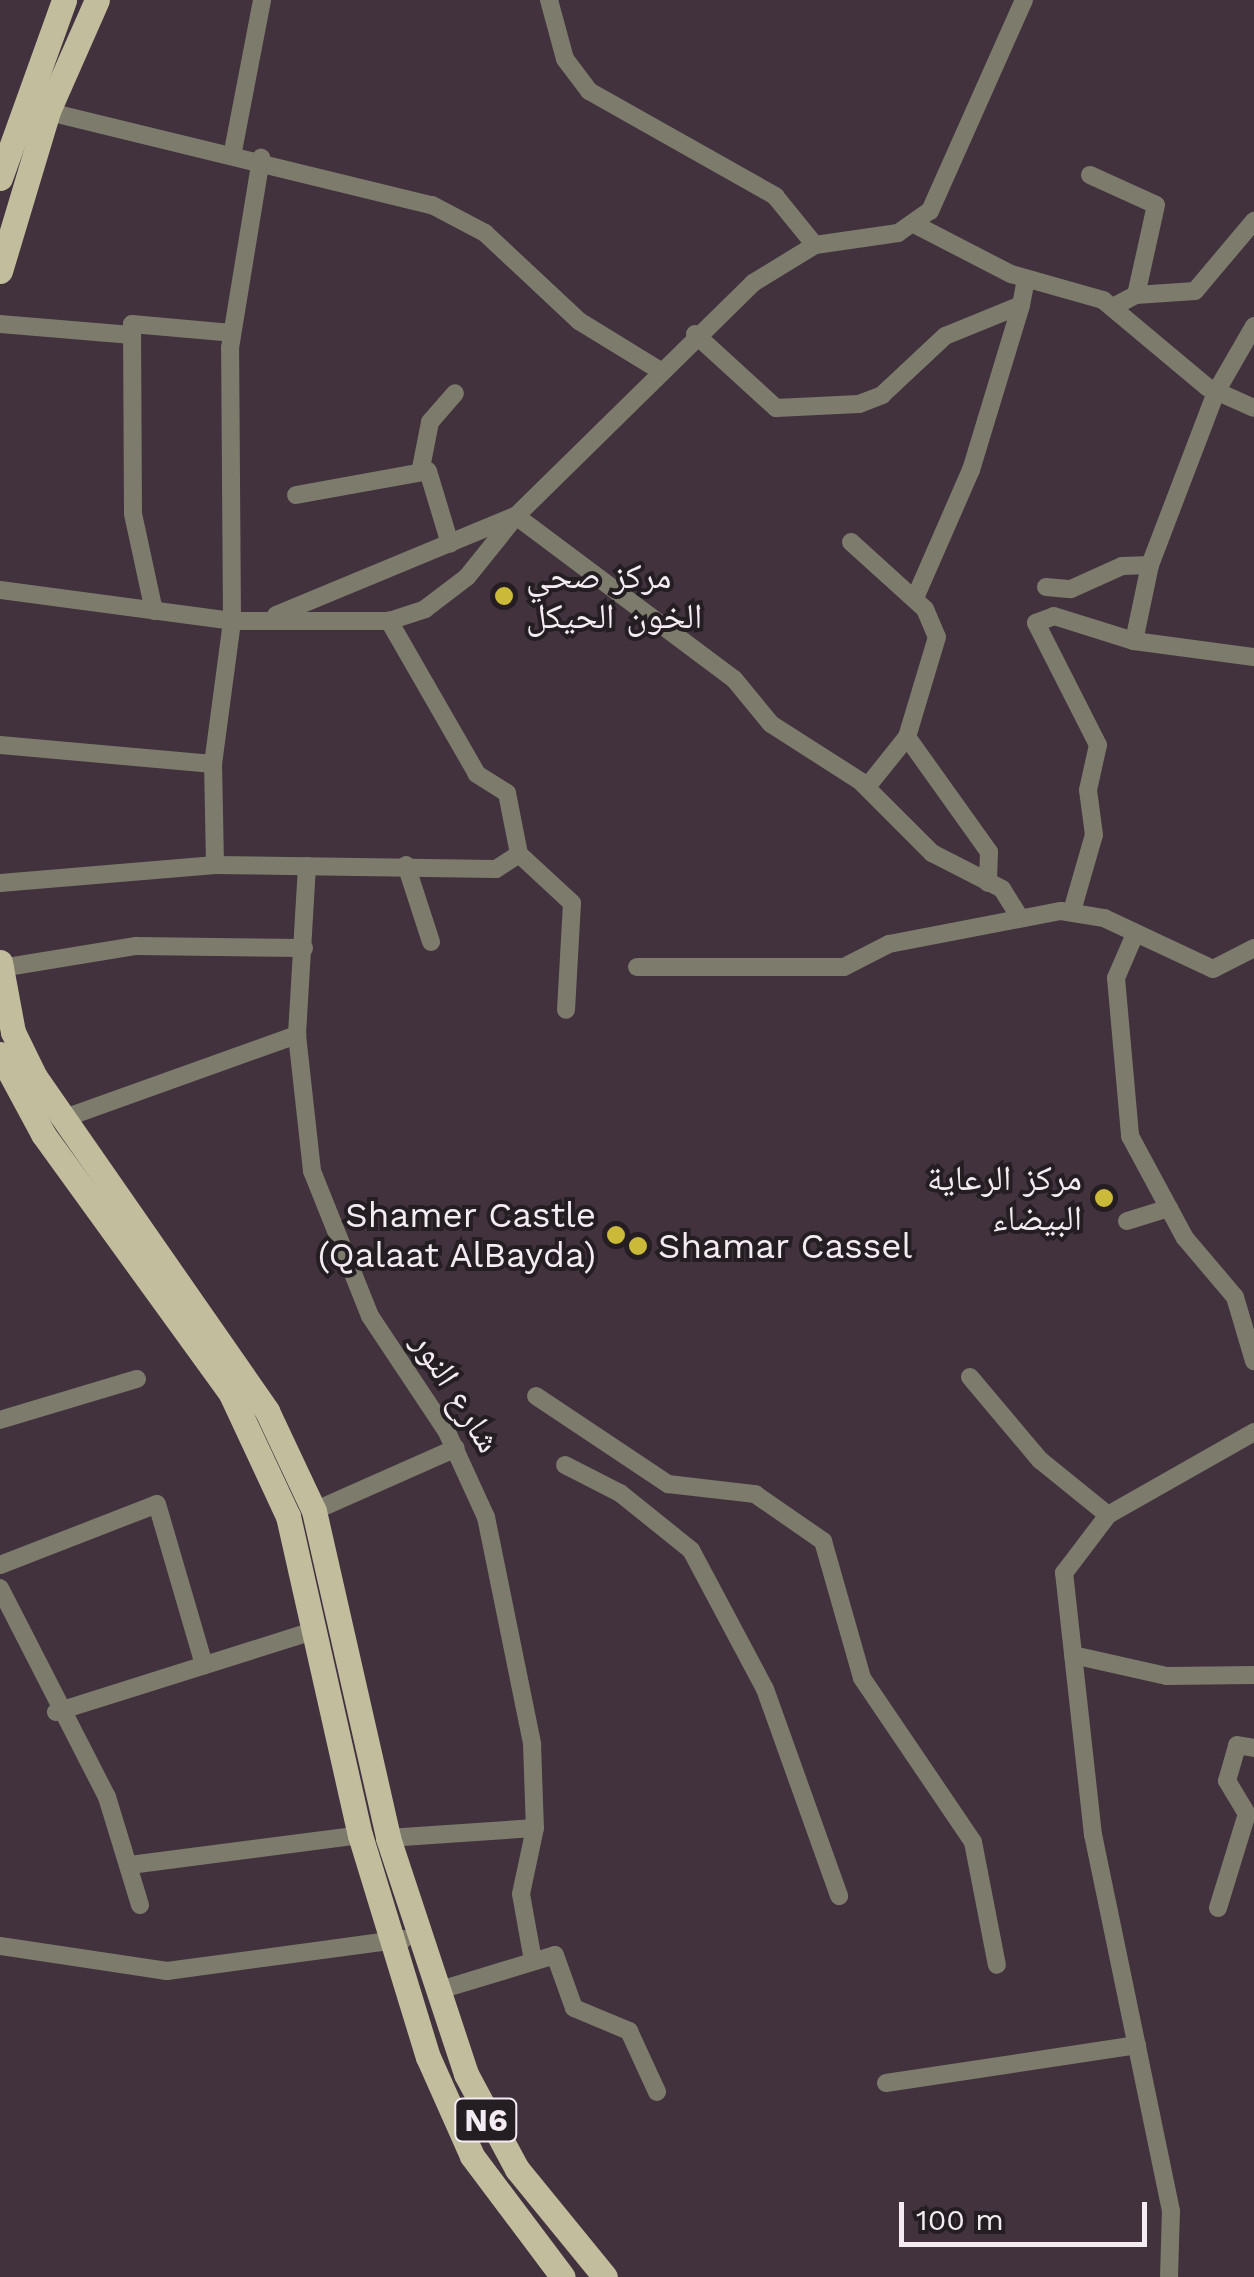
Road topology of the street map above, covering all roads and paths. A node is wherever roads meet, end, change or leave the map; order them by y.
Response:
1 (64, 0) edge
2 (96, 0) edge
3 (262, 0) edge
4 (549, 0) edge
5 (1024, 0) edge
6 (35, 108) junction
7 (17, 135) edge
8 (233, 151) junction
9 (262, 158) junction
10 (1090, 174) dead end
11 (0, 178) edge
12 (1254, 221) edge
13 (914, 224) junction
14 (815, 245) junction
15 (0, 271) edge
16 (1026, 280) junction
17 (1136, 295) junction
18 (1021, 305) junction
19 (1113, 307) junction
20 (0, 324) edge
21 (1254, 326) edge
22 (232, 332) junction
23 (695, 334) junction
24 (132, 335) junction
25 (659, 370) junction
26 (1216, 392) junction
27 (456, 394) dead end
28 (1254, 408) edge
29 (421, 468) junction
30 (296, 495) dead end
31 (516, 516) junction
32 (850, 542) dead end
33 (450, 544) junction
34 (1150, 565) junction
35 (1046, 587) dead end
36 (0, 590) edge
37 (915, 598) junction
38 (154, 611) junction
39 (232, 620) junction
40 (254, 620) junction
41 (389, 620) junction
42 (1134, 641) junction
43 (1254, 656) edge
44 (907, 737) junction
45 (0, 745) edge
46 (214, 764) junction
47 (866, 787) junction
48 (519, 854) junction
49 (214, 865) junction
50 (406, 865) junction
51 (307, 866) junction
52 (0, 883) edge
53 (988, 883) junction
54 (1072, 911) junction
55 (1019, 916) junction
56 (1136, 934) junction
57 (431, 942) dead end
58 (304, 948) junction
59 (1254, 948) edge
60 (0, 965) edge
61 (638, 967) dead end
62 (566, 1010) dead end
63 (297, 1034) junction
64 (0, 1054) edge
65 (62, 1120) junction
66 (1168, 1208) junction
67 (1127, 1222) dead end
68 (1254, 1361) edge
69 (970, 1377) dead end
70 (138, 1379) dead end
71 (536, 1396) dead end
72 (0, 1420) edge
73 (1254, 1432) edge
74 (456, 1448) junction
75 (564, 1465) dead end
76 (314, 1511) junction
77 (1108, 1516) junction
78 (0, 1565) edge
79 (0, 1588) edge
80 (312, 1631) junction
81 (1073, 1655) junction
82 (204, 1665) junction
83 (1254, 1674) edge
84 (56, 1712) junction
85 (1254, 1748) edge
86 (535, 1828) junction
87 (360, 1834) junction
88 (388, 1838) junction
89 (130, 1865) junction
90 (838, 1896) dead end
91 (140, 1905) dead end
92 (1218, 1908) dead end
93 (406, 1938) junction
94 (0, 1946) edge
95 (533, 1960) junction
96 (997, 1965) dead end
97 (440, 1990) junction
98 (1136, 2045) junction
99 (886, 2083) dead end
100 (656, 2092) dead end
101 (563, 2277) edge
102 (604, 2277) edge
103 (1169, 2277) edge

1 - 6 main road
2 - 6 main road
3 - 8 street
4 - 14 street
5 - 13 street
6 - 7 main road
6 - 8 street
7 - 11 main road
7 - 15 main road
8 - 9 street
9 - 22 street
9 - 25 street
10 - 17 street
12 - 17 street
13 - 14 street
13 - 16 street
14 - 23 street
16 - 18 street
16 - 19 street
17 - 19 street
18 - 23 street
18 - 37 street
19 - 26 street
20 - 24 street
21 - 26 street
22 - 24 street
22 - 39 street
23 - 25 street
24 - 38 street
25 - 31 street
26 - 28 street
26 - 34 street
27 - 29 street
29 - 30 street
29 - 33 street
31 - 33 street
31 - 41 street
31 - 47 street
32 - 37 street
33 - 40 street
34 - 35 street
34 - 42 street
36 - 38 street
37 - 44 street
38 - 39 street
39 - 40 street
39 - 46 street
40 - 41 street
41 - 48 street
42 - 43 street
42 - 54 street
44 - 47 street
44 - 53 street
45 - 46 street
46 - 49 street
47 - 53 street
48 - 50 street
48 - 62 street
49 - 51 street
49 - 52 street
50 - 51 street
50 - 57 street
51 - 58 street, شارع النور
53 - 55 street
54 - 55 street
54 - 56 street
55 - 61 street
56 - 59 street
56 - 66 street
58 - 60 street
58 - 63 street, شارع النور
60 - 65 main road
63 - 65 street
63 - 74 street, شارع النور
64 - 80 main road
65 - 76 main road
66 - 67 street
66 - 68 street
69 - 77 street
70 - 72 street
71 - 96 street
73 - 77 street
74 - 76 street
74 - 86 street, شارع النور
75 - 90 street
76 - 88 main road
77 - 81 street
78 - 82 street
79 - 84 street
80 - 82 street
80 - 87 main road
81 - 83 street
81 - 98 street
82 - 84 street
84 - 89 street
85 - 92 street
86 - 88 street
86 - 95 street, شارع النور
87 - 89 street
87 - 93 main road
88 - 93 main road
89 - 91 street
93 - 94 street
93 - 97 main road, N6
93 - 101 main road, N6
95 - 97 street
95 - 100 street
97 - 102 main road, N6
98 - 99 street
98 - 103 street

